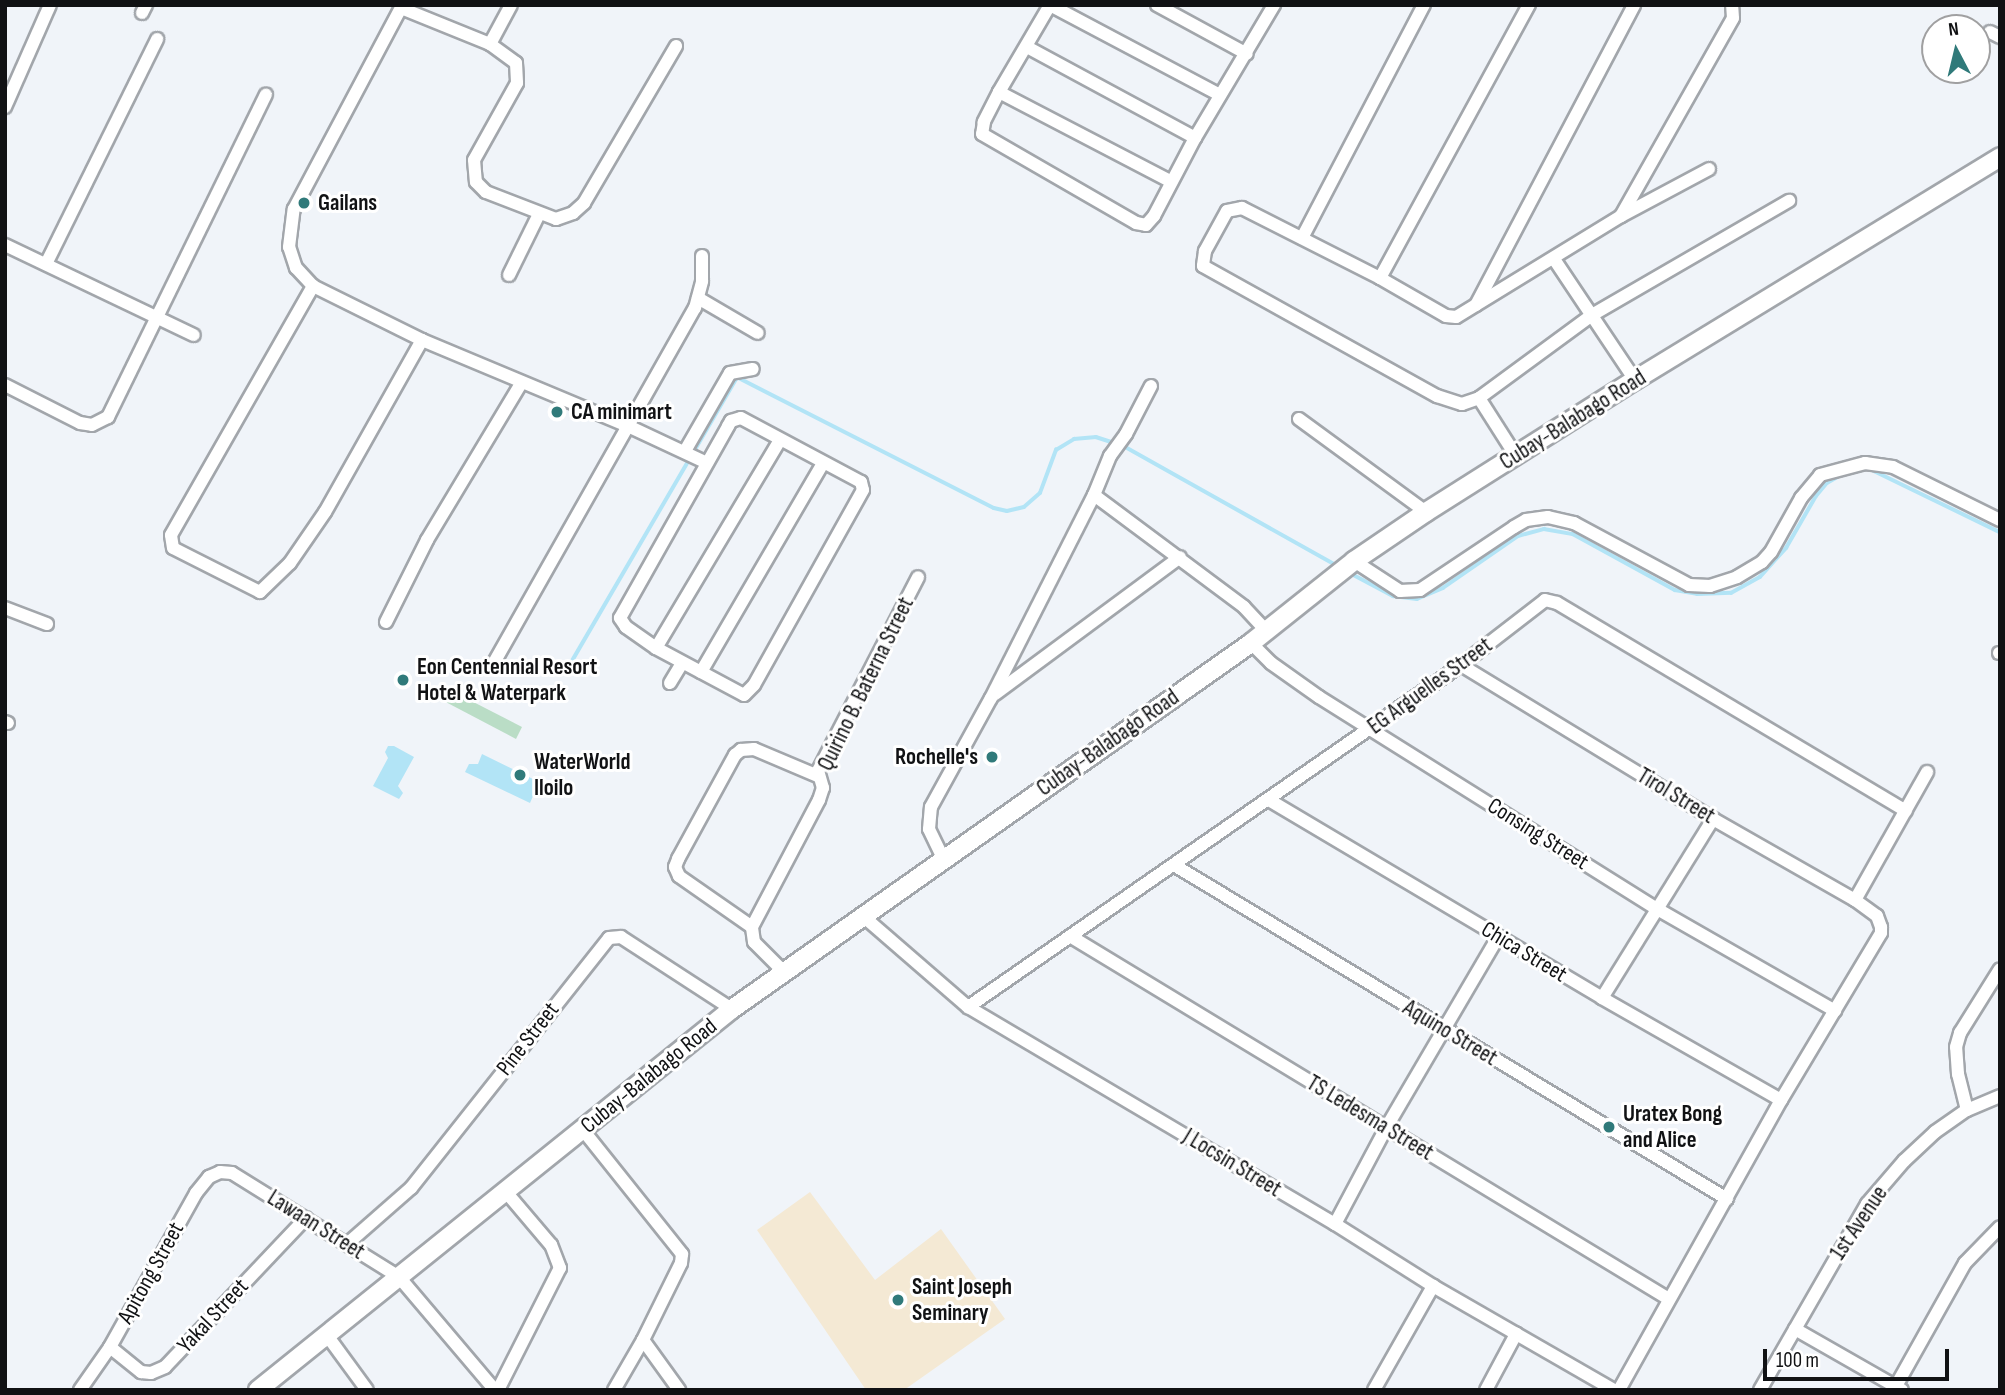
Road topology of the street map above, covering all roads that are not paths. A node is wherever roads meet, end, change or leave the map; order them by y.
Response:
1 (50, 5) edge
2 (511, 5) edge
3 (1157, 5) edge
4 (1424, 5) edge
5 (1529, 5) edge
6 (1634, 5) edge
7 (1732, 5) edge
8 (399, 6) edge
9 (1269, 7) edge
10 (157, 39) dead end
11 (490, 44) junction
12 (676, 46) dead end
13 (1027, 47) junction
14 (1247, 54) junction
15 (999, 92) junction
16 (266, 95) dead end
17 (1220, 95) junction
18 (5, 107) edge
19 (1195, 138) junction
20 (2000, 157) edge
21 (1709, 169) dead end
22 (1170, 181) junction
23 (1789, 201) dead end
24 (539, 214) junction
25 (1621, 216) junction
26 (1302, 238) junction
27 (5, 245) edge
28 (702, 256) dead end
29 (1554, 259) junction
30 (46, 264) junction
31 (509, 275) dead end
32 (1380, 278) junction
33 (313, 286) junction
34 (698, 298) junction
35 (1475, 307) junction
36 (156, 314) junction
37 (1592, 315) junction
38 (758, 333) dead end
39 (194, 335) dead end
40 (422, 340) junction
41 (753, 369) dead end
42 (1635, 380) junction
43 (522, 382) junction
44 (5, 386) edge
45 (1151, 386) dead end
46 (1479, 398) junction
47 (1299, 419) dead end
48 (628, 426) junction
49 (780, 440) junction
50 (695, 456) junction
51 (1516, 456) junction
52 (823, 463) junction
53 (1094, 495) junction
54 (1426, 512) junction
55 (2000, 520) edge
56 (1180, 557) junction
57 (1350, 565) junction
58 (918, 577) dead end
59 (5, 608) edge
60 (386, 622) dead end
61 (47, 624) dead end
62 (1266, 631) junction
63 (1251, 643) junction
64 (656, 648) junction
65 (682, 663) junction
66 (1461, 665) junction
67 (491, 668) dead end
68 (701, 673) junction
69 (670, 682) dead end
70 (991, 698) junction
71 (1370, 729) junction
72 (1927, 772) dead end
73 (818, 776) junction
74 (1269, 800) junction
75 (1906, 811) junction
76 (1713, 819) junction
77 (943, 858) junction
78 (1174, 865) junction
79 (1855, 900) junction
80 (1659, 910) junction
81 (864, 917) junction
82 (752, 927) junction
83 (1070, 936) junction
84 (1498, 937) junction
85 (2000, 969) edge
86 (783, 971) junction
87 (1602, 998) junction
88 (968, 1007) junction
89 (732, 1009) junction
90 (1835, 1011) junction
91 (1444, 1029) junction
92 (2000, 1096) edge
93 (1782, 1100) junction
94 (1967, 1110) junction
95 (1387, 1128) junction
96 (583, 1130) junction
97 (232, 1173) joint
98 (506, 1192) junction
99 (1727, 1199) junction
100 (306, 1218) junction
101 (1335, 1224) junction
102 (2000, 1227) edge
103 (347, 1244) junction
104 (399, 1277) junction
105 (1433, 1286) junction
106 (1669, 1299) junction
107 (1795, 1329) junction
108 (326, 1334) junction
109 (1516, 1334) junction
110 (643, 1340) junction
111 (110, 1347) junction
112 (1899, 1388) edge
113 (80, 1390) edge
114 (258, 1390) edge
115 (367, 1390) edge
116 (497, 1390) edge
117 (614, 1390) edge
118 (679, 1390) edge
119 (1374, 1390) edge
120 (1486, 1390) edge
121 (1616, 1390) edge
122 (1760, 1390) edge

1 - 18 street
2 - 11 street
3 - 14 street
4 - 26 street
5 - 32 street
6 - 35 street
7 - 25 street
8 - 11 street
8 - 33 street
9 - 14 street
10 - 30 street
11 - 24 street
12 - 24 street
13 - 15 street
13 - 17 street
13 - 19 street
14 - 17 street
15 - 22 street
15 - 22 street
16 - 36 street
17 - 19 street
19 - 22 street
20 - 42 main road, Cubay-Balabago Road
21 - 25 street
23 - 37 street
24 - 31 street
25 - 29 street
26 - 32 street
26 - 46 street
27 - 30 street
28 - 34 street
29 - 35 street
29 - 37 street
30 - 36 street
32 - 35 street
33 - 40 street
33 - 40 street
34 - 38 street
34 - 48 street
36 - 39 street
36 - 44 street
37 - 42 street
37 - 46 street
40 - 43 street
41 - 50 street
42 - 51 main road, Cubay-Balabago Road
43 - 48 street
43 - 60 street
45 - 53 street
46 - 51 street
47 - 54 street
48 - 50 street
48 - 67 street
49 - 50 street
49 - 52 street
49 - 64 street
50 - 64 street
51 - 54 main road, Cubay-Balabago Road
52 - 68 street
52 - 68 street
53 - 56 street
53 - 70 street
54 - 57 main road, Cubay-Balabago Road
55 - 57 street
56 - 62 street
56 - 70 street
57 - 62 main road, Cubay-Balabago Road
58 - 73 street, Quirino B. Baterna Street
59 - 61 street
62 - 63 main road, Cubay-Balabago Road
63 - 71 street, Consing Street
63 - 77 main road, Cubay-Balabago Road
64 - 65 street
65 - 68 street
65 - 69 street
66 - 71 street, EG Arguelles Street
66 - 75 street, EG Arguelles Street
66 - 76 street, Tirol Street
70 - 77 street
71 - 74 street, EG Arguelles Street
71 - 80 street, Consing Street
72 - 75 street
73 - 82 street, Quirino B. Baterna Street
73 - 82 street
74 - 78 street, EG Arguelles Street
74 - 84 street, Chica Street
75 - 79 street
76 - 79 street, Tirol Street
76 - 80 street
77 - 81 main road, Cubay-Balabago Road
78 - 83 street, EG Arguelles Street
78 - 91 street, Aquino Street
79 - 90 street, Tirol Street
80 - 87 street
80 - 90 street, Consing Street
81 - 86 main road, Cubay-Balabago Road
81 - 88 street, J Locsin Street
82 - 86 street
83 - 88 street, EG Arguelles Street
83 - 95 street, TS Ledesma Street
84 - 87 street, Chica Street
84 - 91 street
85 - 94 street
86 - 89 main road, Cubay-Balabago Road
87 - 93 street, Chica Street
88 - 101 street, J Locsin Street
89 - 96 main road, Cubay-Balabago Road
89 - 103 street, Pine Street
90 - 93 street
91 - 95 street
91 - 99 street, Aquino Street
92 - 94 street, 1st Avenue
93 - 99 street
94 - 107 street, 1st Avenue
95 - 101 street
95 - 106 street, TS Ledesma Street
96 - 98 main road, Cubay-Balabago Road
96 - 110 street
97 - 100 street, Lawaan Street
97 - 111 street, Apitong Street
98 - 104 main road, Cubay-Balabago Road
98 - 116 street
99 - 106 street
100 - 103 street, Lawaan Street
100 - 111 street, Yakal Street
101 - 105 street, J Locsin Street
102 - 112 street
103 - 104 street, Lawaan Street
104 - 108 main road, Cubay-Balabago Road
104 - 116 street, Lawaan Street
105 - 109 street, J Locsin Street
105 - 119 street
106 - 121 street
107 - 112 street
107 - 122 street, 1st Avenue
108 - 114 main road, Cubay-Balabago Road
108 - 115 street
109 - 120 street
109 - 121 street, J Locsin Street
110 - 117 street
110 - 118 street
111 - 113 street, Apitong Street

